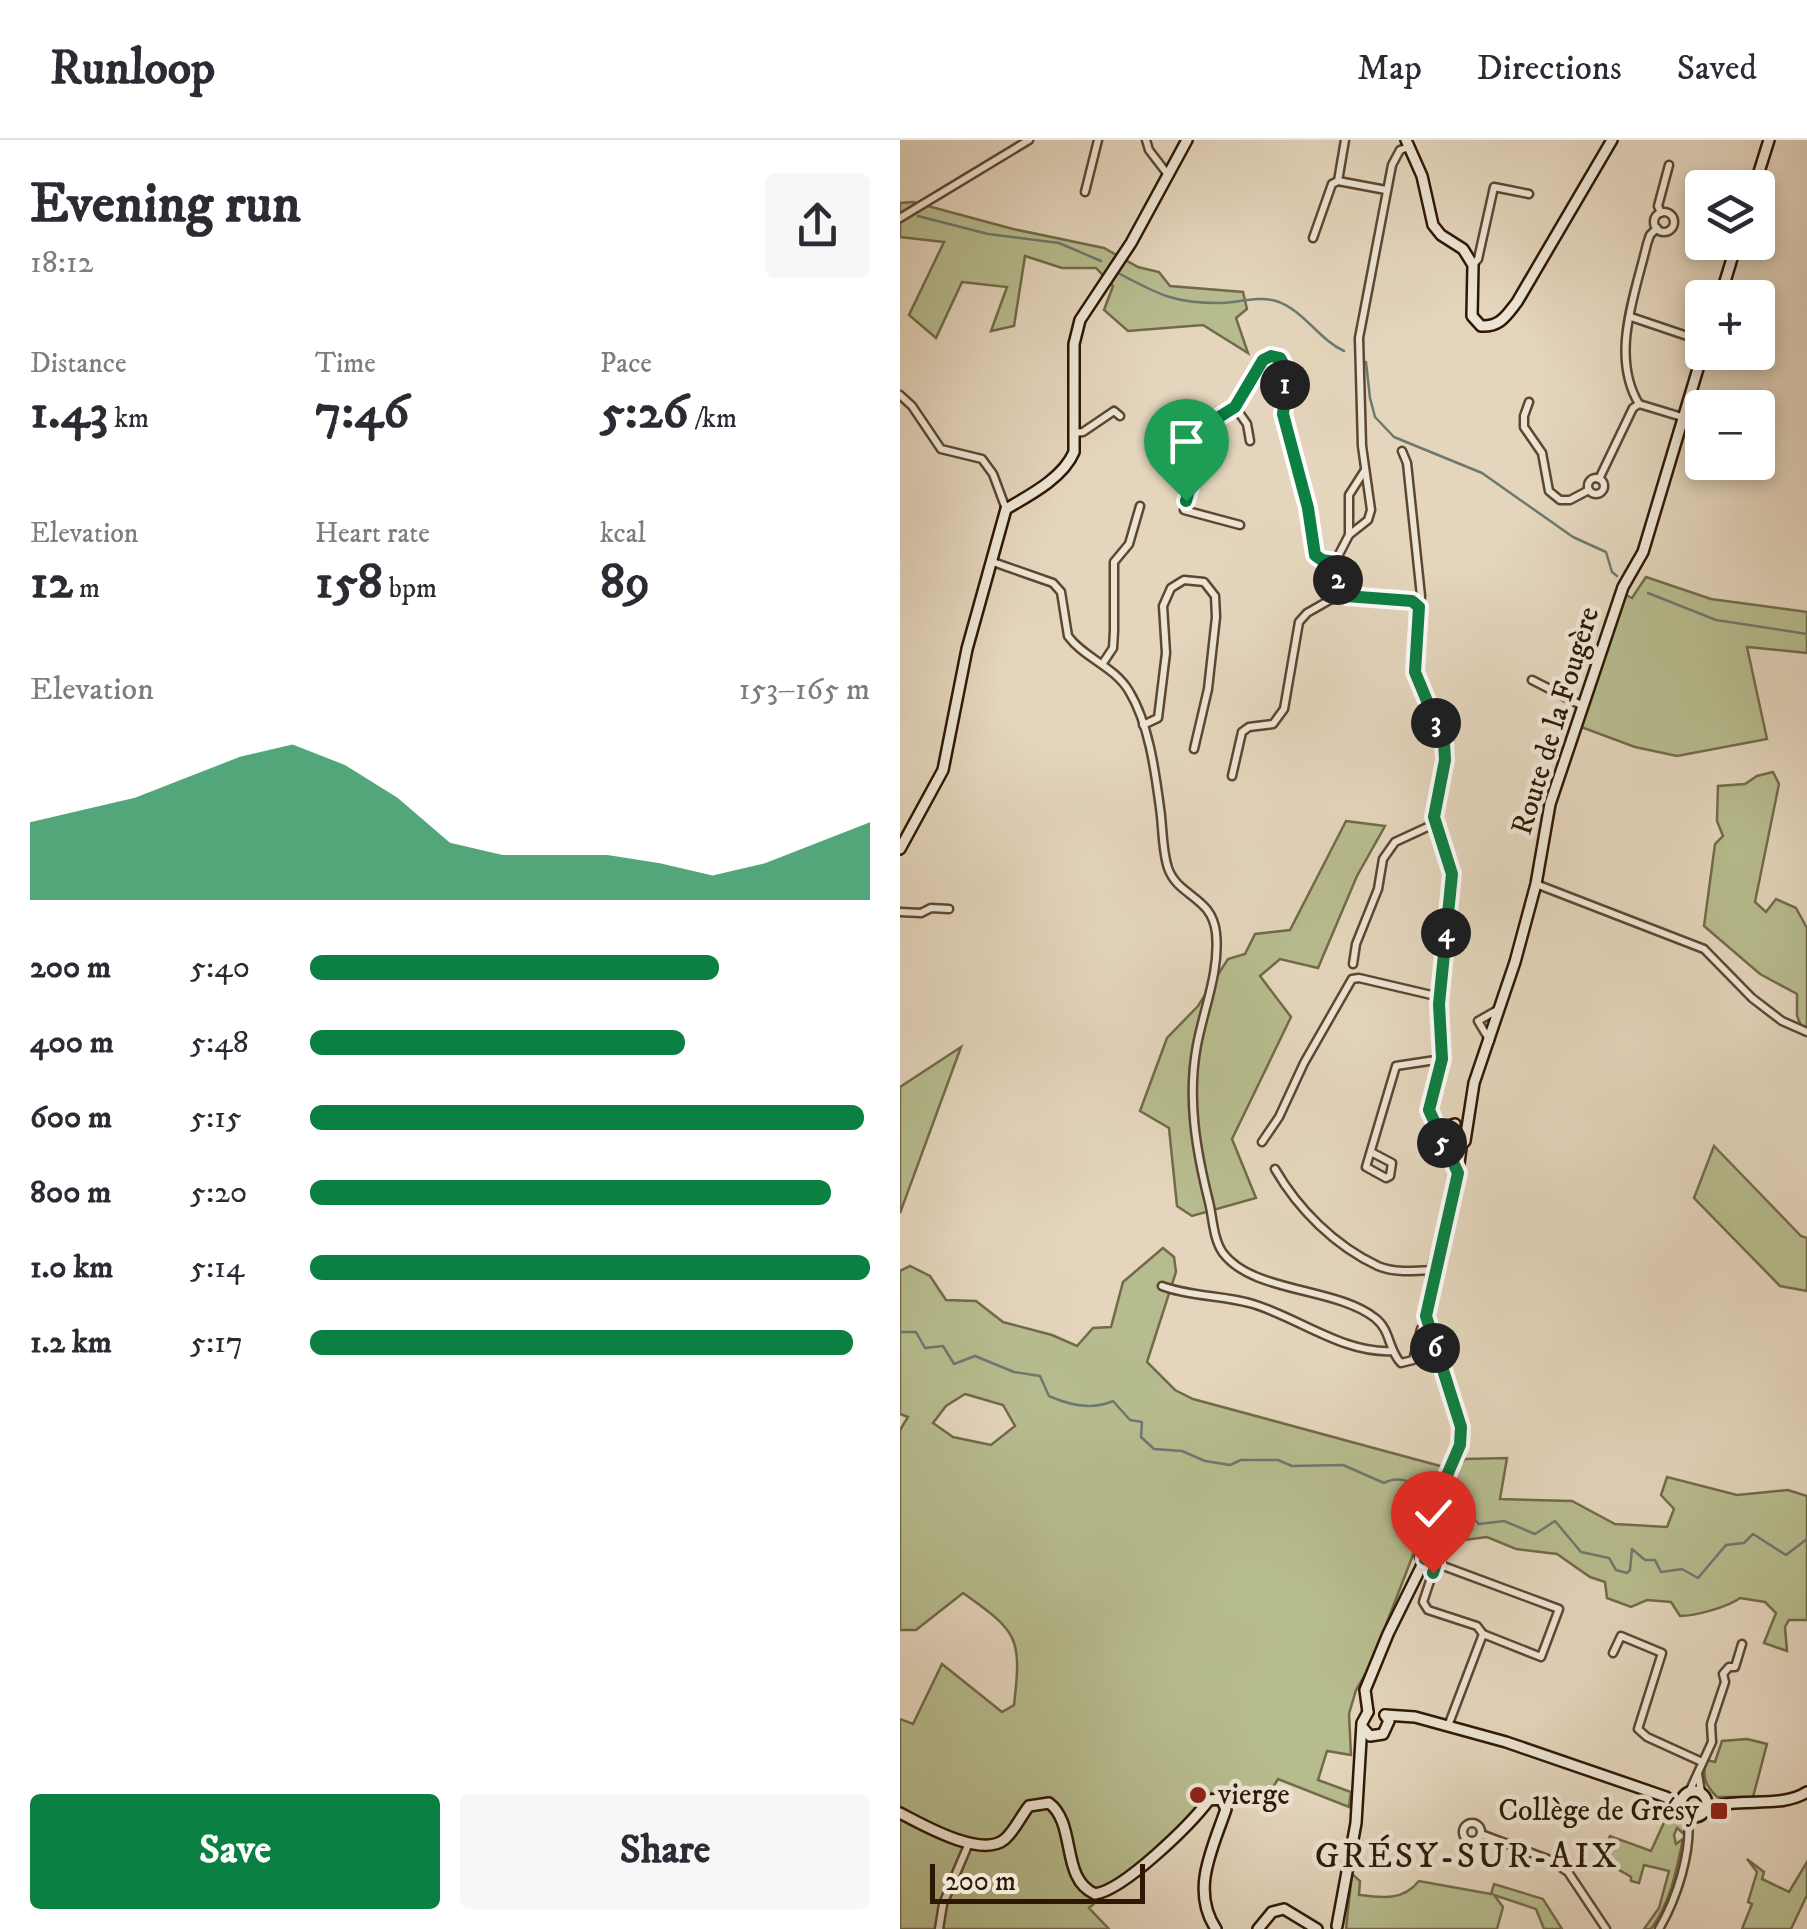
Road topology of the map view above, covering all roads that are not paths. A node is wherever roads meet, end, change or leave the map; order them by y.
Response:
1 (1029, 140) edge
2 (1098, 140) edge
3 (1146, 140) edge
4 (1187, 140) edge
5 (1345, 140) edge
6 (1612, 140) edge
7 (1769, 140) edge
8 (1408, 144) edge
9 (1669, 166) dead end
10 (1760, 170) edge
11 (1169, 176) junction
12 (1338, 181) junction
13 (1386, 190) junction
14 (1085, 192) dead end
15 (1529, 194) dead end
16 (1661, 214) junction
17 (900, 218) edge
18 (1656, 228) junction
19 (1313, 238) dead end
20 (1472, 265) junction
21 (1631, 317) junction
22 (1685, 335) edge
23 (1697, 370) edge
24 (900, 395) edge
25 (1530, 402) dead end
26 (1639, 404) junction
27 (1235, 407) junction
28 (1120, 416) dead end
29 (1682, 417) junction
30 (1075, 433) junction
31 (1250, 441) dead end
32 (1402, 451) dead end
33 (1365, 468) junction
34 (1140, 506) dead end
35 (1006, 509) junction
36 (1240, 525) dead end
37 (1349, 535) junction
38 (992, 562) junction
39 (1335, 562) junction
40 (1345, 595) junction
41 (1419, 607) junction
42 (1103, 663) junction
43 (1532, 680) dead end
44 (1584, 706) junction
45 (1143, 725) junction
46 (1194, 750) dead end
47 (1232, 776) dead end
48 (1435, 824) junction
49 (900, 849) edge
50 (1536, 884) junction
51 (948, 908) dead end
52 (900, 912) edge
53 (1353, 964) dead end
54 (1440, 997) junction
55 (1500, 1008) junction
56 (1807, 1032) edge
57 (1490, 1041) junction
58 (1442, 1059) junction
59 (1468, 1108) junction
60 (1447, 1129) junction
61 (1465, 1132) junction
62 (1262, 1142) dead end
63 (1461, 1148) junction
64 (1447, 1149) junction
65 (1371, 1152) junction
66 (1457, 1168) junction
67 (1275, 1170) dead end
68 (1434, 1270) junction
69 (1162, 1286) dead end
70 (1426, 1324) junction
71 (1393, 1351) junction
72 (1422, 1558) junction
73 (1436, 1563) junction
74 (1483, 1634) junction
75 (1742, 1644) dead end
76 (1613, 1653) dead end
77 (1379, 1716) junction
78 (1448, 1726) junction
79 (1362, 1728) junction
80 (1374, 1737) junction
81 (1362, 1756) junction
82 (1702, 1762) junction
83 (1807, 1792) edge
84 (1692, 1802) junction
85 (1726, 1802) junction
86 (900, 1813) edge
87 (1481, 1834) dead end
88 (969, 1843) junction
89 (1326, 1927) edge
90 (939, 1929) edge
91 (1216, 1929) edge
92 (1258, 1929) edge
93 (1606, 1929) edge
94 (1658, 1929) edge

1 - 17 street
2 - 14 street
3 - 11 street
4 - 11 street
5 - 12 street
6 - 20 street
7 - 10 street
8 - 13 street
8 - 20 street
9 - 16 street
11 - 30 street
12 - 13 street
12 - 19 street
13 - 33 street
15 - 20 street
16 - 18 street
16 - 18 street
18 - 21 street
21 - 22 street
21 - 26 street
23 - 29 street, Route de la Fougère
24 - 35 street
25 - 26 street
26 - 29 street
27 - 31 street
27 - 36 street
27 - 39 street
28 - 30 street
29 - 44 street, Route de la Fougère
30 - 35 street
32 - 41 street
33 - 37 street
33 - 37 street
34 - 42 street
35 - 38 street
37 - 39 street
38 - 42 street
38 - 49 street
39 - 40 street
40 - 41 street
40 - 47 street
41 - 48 street
42 - 45 street
43 - 44 street
44 - 50 street, Route de la Fougère
45 - 46 street
45 - 71 street
48 - 53 street
48 - 54 street
50 - 55 street, Route de la Fougère
50 - 56 street
51 - 52 street
54 - 58 street
54 - 62 street
55 - 57 street, Route de la Fougère
55 - 57 street
57 - 59 street, Route de la Fougère
58 - 60 street
58 - 65 street
59 - 60 street, Route de la Fougère
59 - 61 street, Route de la Fougère
60 - 61 street
60 - 64 street
61 - 63 street, Route de la Fougère
63 - 64 street
63 - 66 street, Route de la Fougère
64 - 66 street
65 - 65 street
66 - 68 street, Route de la Fougère
67 - 68 street
68 - 70 street, Route de la Fougère
69 - 71 street
70 - 71 street
70 - 72 street
72 - 73 street
72 - 77 street
73 - 74 street
73 - 74 street
74 - 78 street
75 - 82 street
76 - 82 street
77 - 78 street
77 - 79 street
77 - 80 street
78 - 84 street
79 - 80 street
79 - 81 street
80 - 81 street
81 - 89 street
82 - 84 street
83 - 85 street
84 - 85 street
84 - 85 street
84 - 94 street
86 - 88 street
87 - 93 street
88 - 90 street
88 - 91 street
89 - 92 street

